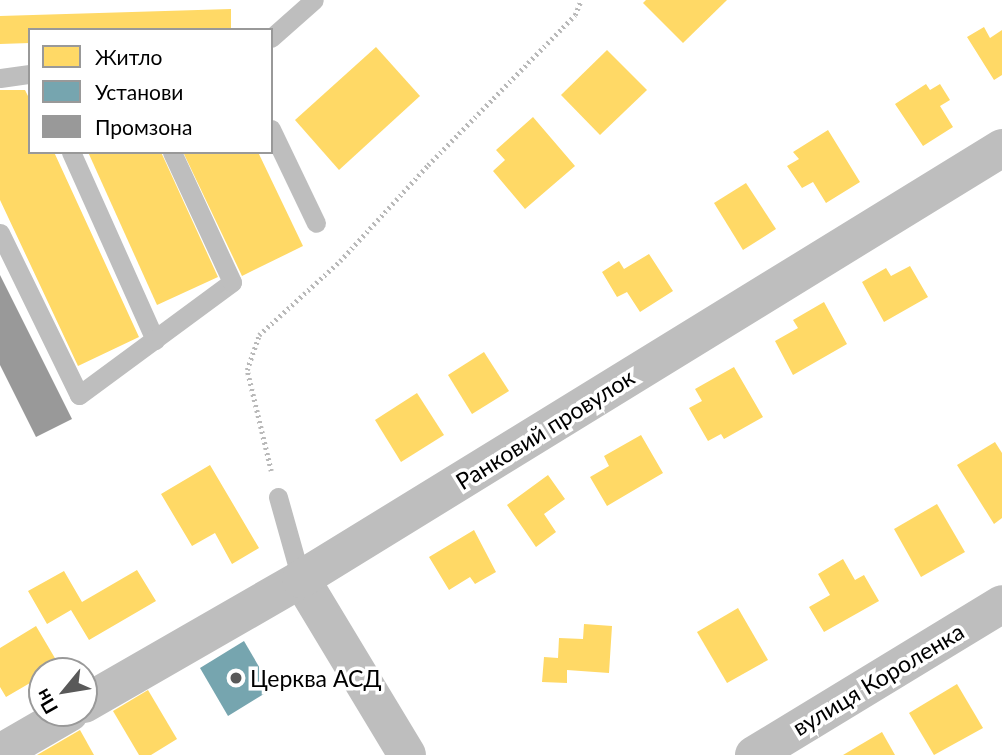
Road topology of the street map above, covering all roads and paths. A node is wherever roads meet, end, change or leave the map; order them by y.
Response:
1 (314, 0) edge
2 (582, 0) edge
3 (273, 36) edge
4 (28, 74) edge
5 (0, 78) edge
6 (273, 133) edge
7 (1002, 148) edge
8 (72, 154) edge
9 (173, 154) edge
10 (316, 223) dead end
11 (0, 233) edge
12 (155, 340) junction
13 (278, 497) joint
14 (301, 579) junction
15 (1002, 604) edge
16 (98, 697) edge
17 (45, 727) edge
18 (0, 753) edge
19 (407, 755) edge
20 (754, 755) edge

1 - 3 lane
2 - 13 path
4 - 5 lane
6 - 10 lane
7 - 14 street, Ранковий провулок
8 - 12 lane
9 - 12 lane
11 - 12 lane
13 - 14 lane
14 - 16 street, Ранковий провулок
14 - 19 street
15 - 20 street, вулиця Короленка
17 - 18 street

